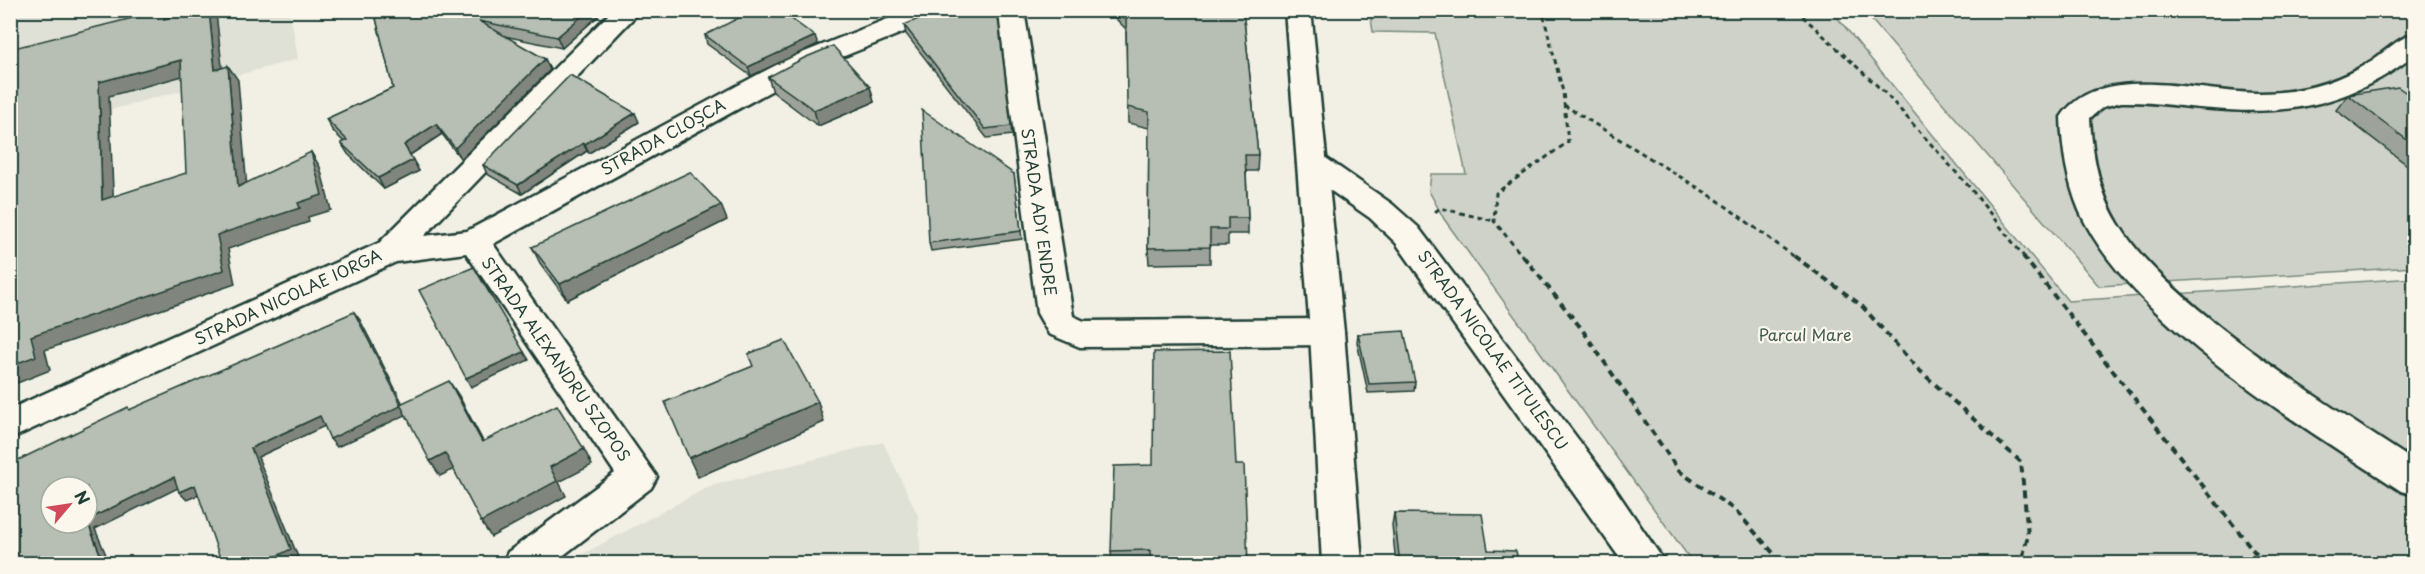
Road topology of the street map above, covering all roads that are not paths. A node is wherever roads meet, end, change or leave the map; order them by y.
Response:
1 (628, 10) edge
2 (935, 10) edge
3 (1011, 10) edge
4 (1298, 10) edge
5 (2415, 42) edge
6 (1312, 163) junction
7 (474, 241) junction
8 (390, 251) junction
9 (1327, 332) junction
10 (10, 425) edge
11 (2415, 480) edge
12 (522, 564) edge
13 (1342, 564) edge
14 (1646, 564) edge

1 - 8 street, STRADA NICOLAE IORGA
2 - 7 street, STRADA CLOȘCA
3 - 9 street, STRADA ADY ENDRE
4 - 6 street
5 - 11 street
6 - 9 street
6 - 14 street, STRADA NICOLAE TITULESCU
7 - 8 street, STRADA CLOȘCA
7 - 12 street, STRADA ALEXANDRU SZOPOS
8 - 10 street, STRADA NICOLAE IORGA
9 - 13 street

